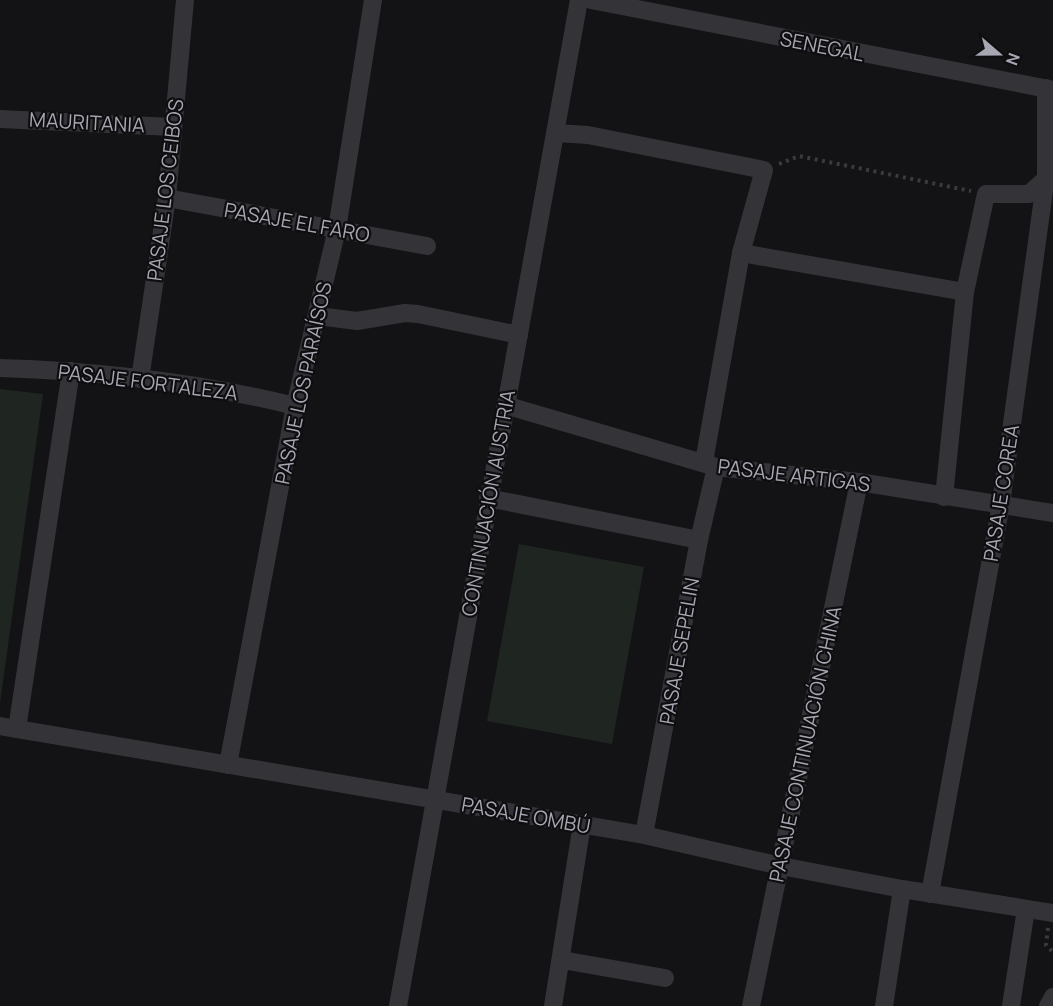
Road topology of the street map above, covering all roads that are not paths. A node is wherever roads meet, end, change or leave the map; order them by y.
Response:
1 (185, 0) edge
2 (373, 0) edge
3 (579, 0) edge
4 (591, 0) edge
5 (1049, 89) edge
6 (0, 119) edge
7 (174, 127) junction
8 (555, 133) junction
9 (1050, 177) edge
10 (167, 198) junction
11 (337, 229) junction
12 (427, 246) dead end
13 (741, 253) junction
14 (965, 292) junction
15 (318, 316) junction
16 (519, 334) junction
17 (0, 368) edge
18 (71, 370) junction
19 (140, 378) junction
20 (505, 405) junction
21 (295, 406) junction
22 (710, 464) junction
23 (859, 482) junction
24 (944, 497) junction
25 (488, 498) junction
26 (1001, 504) junction
27 (1053, 513) edge
28 (699, 540) junction
29 (8, 727) edge
30 (228, 765) junction
31 (434, 799) junction
32 (582, 824) junction
33 (644, 835) junction
34 (781, 866) junction
35 (902, 889) junction
36 (930, 894) junction
37 (1052, 908) edge
38 (1026, 909) junction
39 (562, 960) junction
40 (665, 978) dead end
41 (1053, 997) edge
42 (398, 1006) edge
43 (553, 1006) edge
44 (751, 1006) edge
45 (884, 1006) edge
46 (1011, 1006) edge
47 (1048, 1006) edge

1 - 7 street, PASAJE LOS CEIBOS
2 - 11 street, PASAJE LOS PARAÍSOS
3 - 8 street, CONTINUACIÓN AUSTRIA
4 - 5 street, SENEGAL
5 - 9 street, PASAJE COREA
6 - 7 street, MAURITANIA
7 - 10 street, PASAJE LOS CEIBOS
8 - 13 street, PASAJE SEPELIN
8 - 16 street, CONTINUACIÓN AUSTRIA
9 - 14 street
9 - 26 street, PASAJE COREA
10 - 11 street, PASAJE EL FARO
10 - 19 street, PASAJE LOS CEIBOS
11 - 12 street, PASAJE EL FARO
11 - 15 street, PASAJE LOS PARAÍSOS
13 - 14 street
13 - 22 street, PASAJE SEPELIN
14 - 24 street
15 - 16 street
15 - 21 street, PASAJE LOS PARAÍSOS
16 - 20 street, CONTINUACIÓN AUSTRIA
17 - 18 street, PASAJE FORTALEZA
18 - 19 street, PASAJE FORTALEZA
18 - 29 street
19 - 21 street, PASAJE FORTALEZA
20 - 22 street, PASAJE ARTIGAS
20 - 25 street, CONTINUACIÓN AUSTRIA
21 - 30 street, PASAJE LOS PARAÍSOS
22 - 23 street, PASAJE ARTIGAS
22 - 28 street, PASAJE SEPELIN
23 - 24 street, PASAJE ARTIGAS
23 - 34 street, PASAJE CONTINUACIÓN CHINA
24 - 26 street, PASAJE ARTIGAS
25 - 28 street
25 - 31 street, CONTINUACIÓN AUSTRIA
26 - 27 street, PASAJE ARTIGAS
26 - 36 street, PASAJE COREA
28 - 33 street, PASAJE SEPELIN
29 - 30 street, PASAJE OMBÚ
30 - 31 street, PASAJE OMBÚ
31 - 32 street, PASAJE OMBÚ
31 - 42 street, CONTINUACIÓN AUSTRIA
32 - 33 street, PASAJE OMBÚ
32 - 39 street
33 - 34 street, PASAJE OMBÚ
34 - 35 street, PASAJE OMBÚ
34 - 44 street, PASAJE CONTINUACIÓN CHINA
35 - 36 street, PASAJE OMBÚ
35 - 45 street
36 - 38 street, PASAJE OMBÚ
37 - 38 street, PASAJE OMBÚ
38 - 46 street
39 - 40 street
39 - 43 street
41 - 47 street

